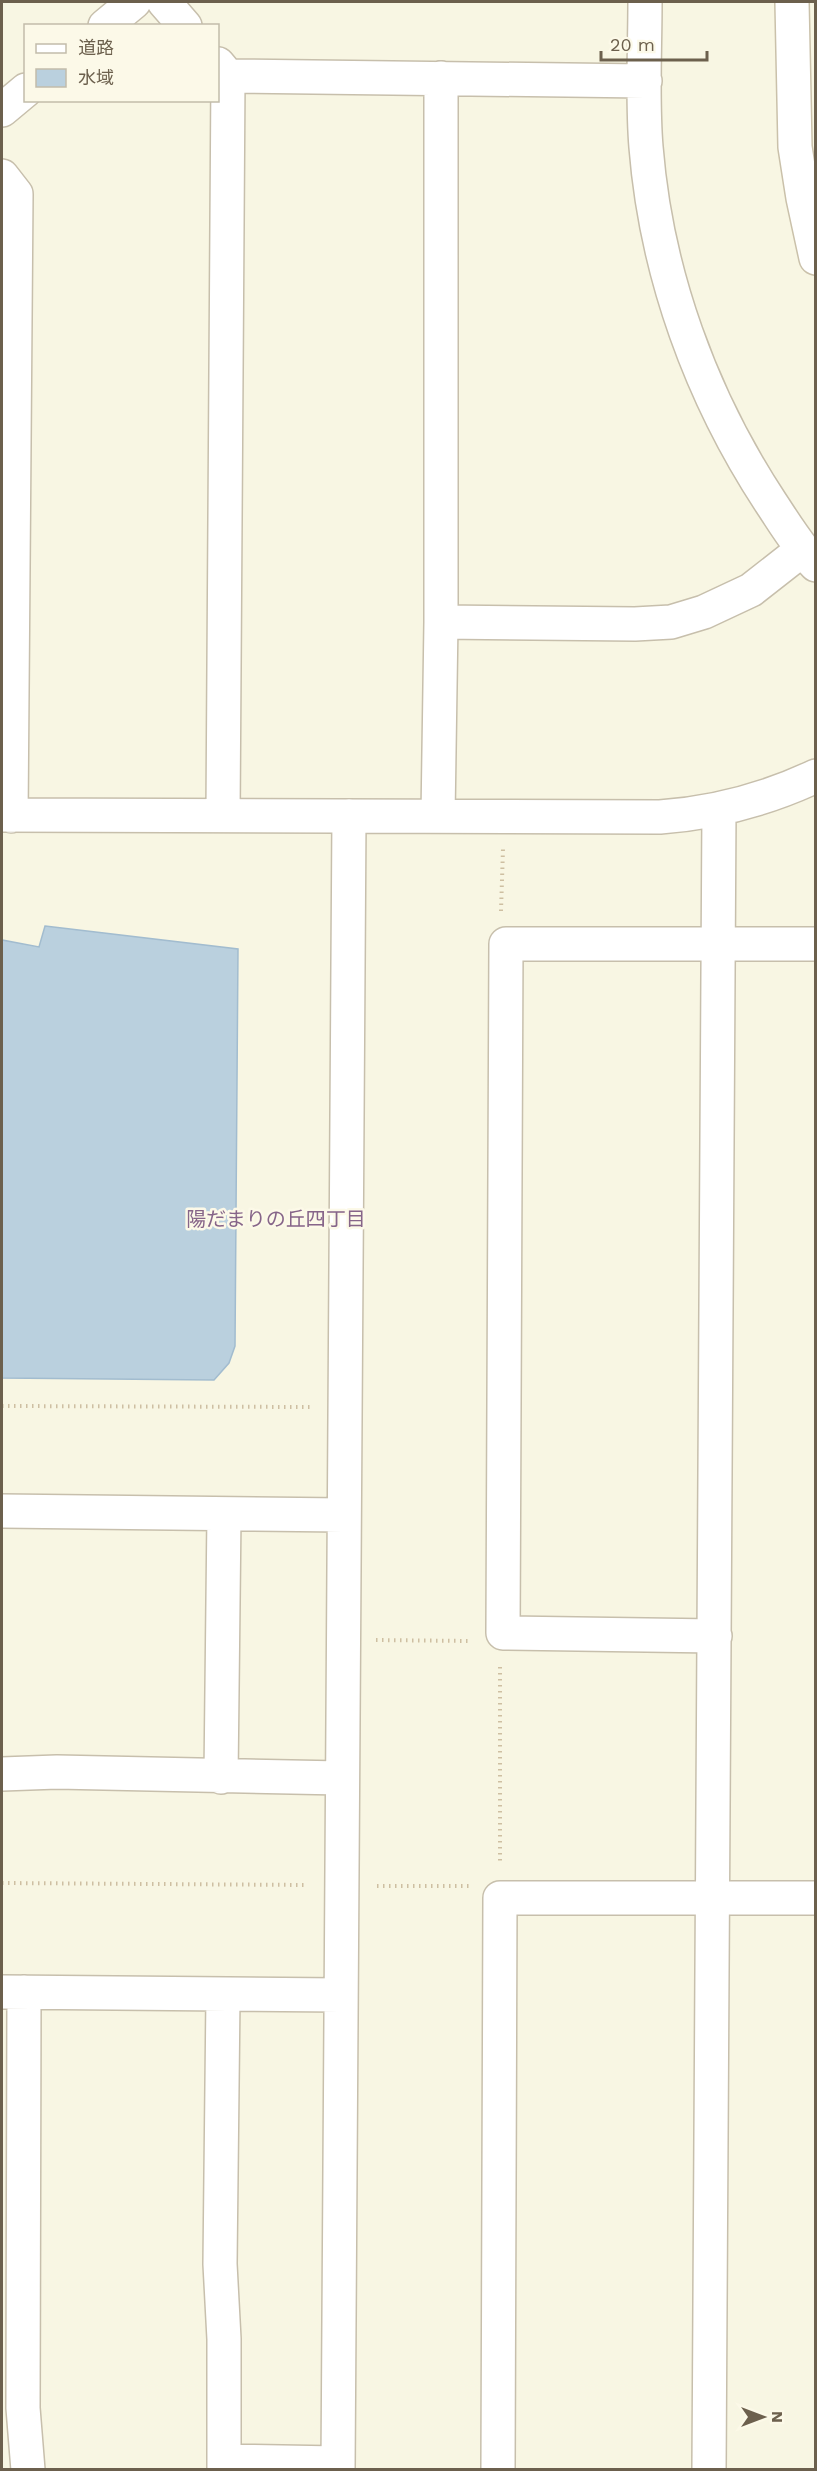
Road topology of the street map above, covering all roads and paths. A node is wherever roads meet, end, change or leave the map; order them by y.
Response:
1 (134, 2) edge
2 (164, 2) edge
3 (645, 2) edge
4 (792, 2) edge
5 (107, 24) edge
6 (183, 24) edge
7 (223, 70) edge
8 (441, 78) junction
9 (645, 81) junction
10 (24, 92) edge
11 (2, 110) edge
12 (2, 176) edge
13 (816, 258) edge
14 (809, 558) edge
15 (441, 622) junction
16 (816, 776) edge
17 (719, 809) junction
18 (223, 814) junction
19 (6, 816) edge
20 (349, 816) junction
21 (438, 816) junction
22 (503, 840) dead end
23 (718, 943) junction
24 (506, 944) junction
25 (816, 944) edge
26 (2, 1406) edge
27 (344, 1407) junction
28 (2, 1511) edge
29 (225, 1514) junction
30 (343, 1515) junction
31 (503, 1633) junction
32 (715, 1635) junction
33 (342, 1640) junction
34 (2, 1774) edge
35 (221, 1777) junction
36 (341, 1778) junction
37 (500, 1869) dead end
38 (2, 1883) edge
39 (341, 1885) junction
40 (479, 1886) dead end
41 (712, 1898) junction
42 (816, 1898) edge
43 (13, 1992) edge
44 (340, 1995) junction
45 (223, 1996) junction
46 (224, 2465) edge
47 (338, 2466) edge
48 (28, 2469) edge
49 (498, 2469) edge
50 (709, 2469) edge

1 - 5 street
2 - 6 street
3 - 9 street
4 - 13 street
7 - 8 street
7 - 18 street
8 - 9 street
8 - 15 street
9 - 14 street
10 - 11 street
12 - 19 street
14 - 15 street
15 - 21 street
16 - 17 street
17 - 21 street
17 - 23 street
18 - 19 street
18 - 20 street
20 - 21 street
20 - 27 street
22 - 24 path
23 - 24 street
23 - 25 street
23 - 32 street
24 - 31 street
26 - 27 path
27 - 30 street
28 - 29 street
29 - 30 street
29 - 35 street
30 - 33 street
31 - 32 street
31 - 33 path
31 - 37 path
32 - 41 street
33 - 36 street
34 - 35 street
35 - 36 street
36 - 39 street
38 - 39 path
39 - 40 path
39 - 44 street
41 - 42 street
41 - 49 street
41 - 50 street
43 - 45 street
43 - 48 street
44 - 45 street
44 - 47 street
45 - 46 street
46 - 47 street

